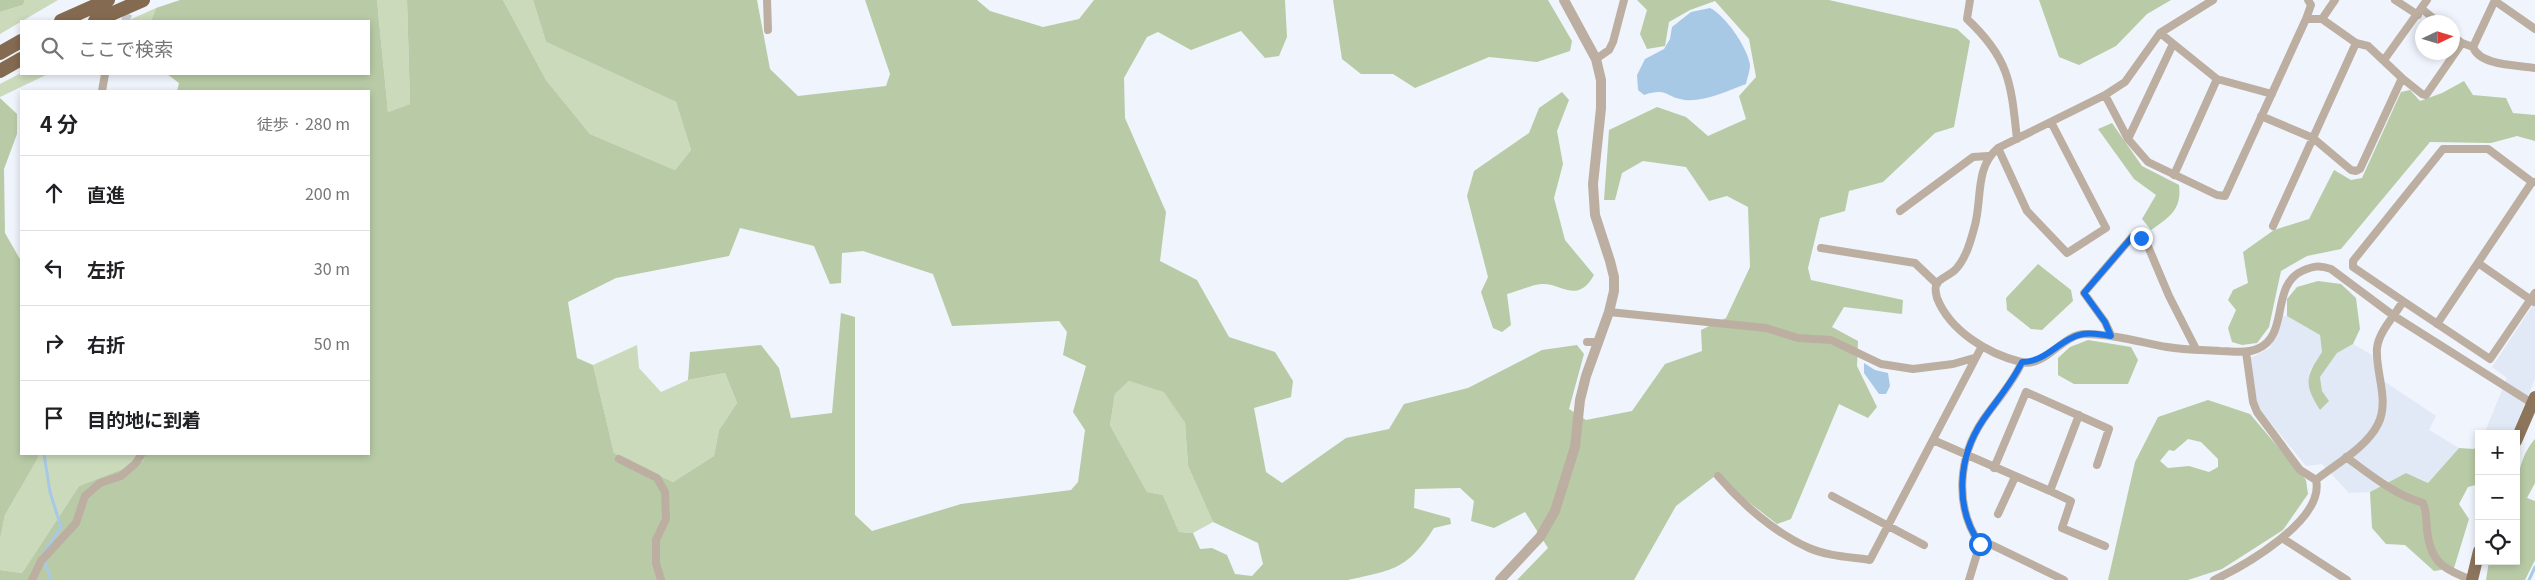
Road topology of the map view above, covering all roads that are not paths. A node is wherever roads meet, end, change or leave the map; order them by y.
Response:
1 (108, 0) edge
2 (143, 0) edge
3 (766, 0) edge
4 (1564, 0) edge
5 (1624, 0) edge
6 (1970, 0) edge
7 (2213, 0) edge
8 (2308, 0) edge
9 (2335, 0) edge
10 (2395, 0) edge
11 (2427, 0) edge
12 (2495, 0) edge
13 (2420, 12) junction
14 (2425, 15) edge
15 (2306, 19) junction
16 (2322, 19) junction
17 (63, 20) edge
18 (97, 20) edge
19 (2535, 29) edge
20 (768, 30) dead end
21 (2160, 33) junction
22 (20, 43) edge
23 (2356, 43) junction
24 (2462, 43) joint
25 (2173, 44) junction
26 (2473, 47) junction
27 (0, 53) edge
28 (1596, 59) junction
29 (20, 60) edge
30 (2384, 60) junction
31 (2535, 68) edge
32 (0, 70) edge
33 (105, 75) edge
34 (2402, 78) junction
35 (2217, 79) junction
36 (102, 90) edge
37 (2272, 94) junction
38 (2105, 95) junction
39 (2262, 116) junction
40 (2051, 122) junction
41 (2313, 138) junction
42 (2017, 139) junction
43 (2128, 139) junction
44 (1998, 148) junction
45 (1988, 156) junction
46 (2174, 175) junction
47 (2534, 182) edge
48 (1900, 211) dead end
49 (2273, 226) dead end
50 (1821, 248) dead end
51 (2478, 263) junction
52 (1937, 284) junction
53 (2534, 298) edge
54 (2403, 301) junction
55 (1609, 312) junction
56 (2394, 316) junction
57 (2437, 324) junction
58 (2111, 336) junction
59 (1587, 342) dead end
60 (1598, 342) junction
61 (1982, 346) junction
62 (2196, 349) junction
63 (2246, 352) junction
64 (1974, 358) junction
65 (2022, 362) junction
66 (2534, 402) edge
67 (2078, 415) junction
68 (2520, 432) edge
69 (1933, 440) junction
70 (141, 455) edge
71 (1966, 455) junction
72 (2346, 457) junction
73 (619, 459) dead end
74 (2097, 465) dead end
75 (1994, 468) junction
76 (1718, 476) dead end
77 (2015, 477) junction
78 (2316, 480) junction
79 (2050, 491) junction
80 (1832, 496) dead end
81 (1998, 514) dead end
82 (1889, 526) junction
83 (2282, 538) junction
84 (1980, 544) junction
85 (1924, 545) dead end
86 (2105, 546) dead end
87 (2476, 565) edge
88 (2230, 576) edge
89 (32, 580) edge
90 (661, 580) edge
91 (1500, 580) edge
92 (1969, 580) edge
93 (2064, 580) edge
94 (2214, 580) edge
95 (2347, 580) edge
96 (2472, 580) edge

1 - 17 highway
2 - 18 highway
3 - 20 street
4 - 28 street
5 - 28 street
6 - 42 street
7 - 21 street
8 - 15 street
9 - 16 street
10 - 13 street
11 - 13 street
12 - 19 street
12 - 26 street
13 - 14 street
13 - 30 street
15 - 16 street
15 - 37 street
16 - 23 street
21 - 25 street
21 - 38 street
22 - 27 highway
23 - 30 street
23 - 41 street
24 - 26 street
24 - 34 street
25 - 35 street
25 - 43 street
26 - 31 street
28 - 55 street
29 - 32 highway
30 - 34 street
33 - 36 street
34 - 41 street
35 - 37 street
35 - 46 street
37 - 39 street
38 - 40 street
38 - 43 street
39 - 41 street
39 - 46 street
40 - 42 street
40 - 44 street
41 - 49 street
42 - 44 street
43 - 46 street
44 - 45 street
45 - 48 street
45 - 52 street
47 - 51 street
47 - 54 street
50 - 52 street
51 - 53 street
51 - 57 street
52 - 61 street
53 - 57 street
54 - 56 street
54 - 57 street
55 - 60 street
55 - 64 street
56 - 63 street
56 - 66 street
56 - 72 street
58 - 62 street
58 - 62 street
58 - 65 street
59 - 60 street
60 - 91 street
61 - 64 street
61 - 65 street
62 - 63 street
63 - 78 street
64 - 69 street
65 - 71 street
66 - 68 main road
67 - 74 street
67 - 75 street
67 - 79 street
69 - 71 street
69 - 82 street
70 - 89 street
71 - 75 street
71 - 84 street
72 - 78 street
72 - 96 street
73 - 90 street
75 - 77 street
76 - 82 street
77 - 79 street
77 - 81 street
78 - 83 street
79 - 86 street
80 - 82 street
82 - 85 street
83 - 88 street
83 - 95 street
84 - 92 street
84 - 93 street
87 - 96 main road
88 - 94 street

